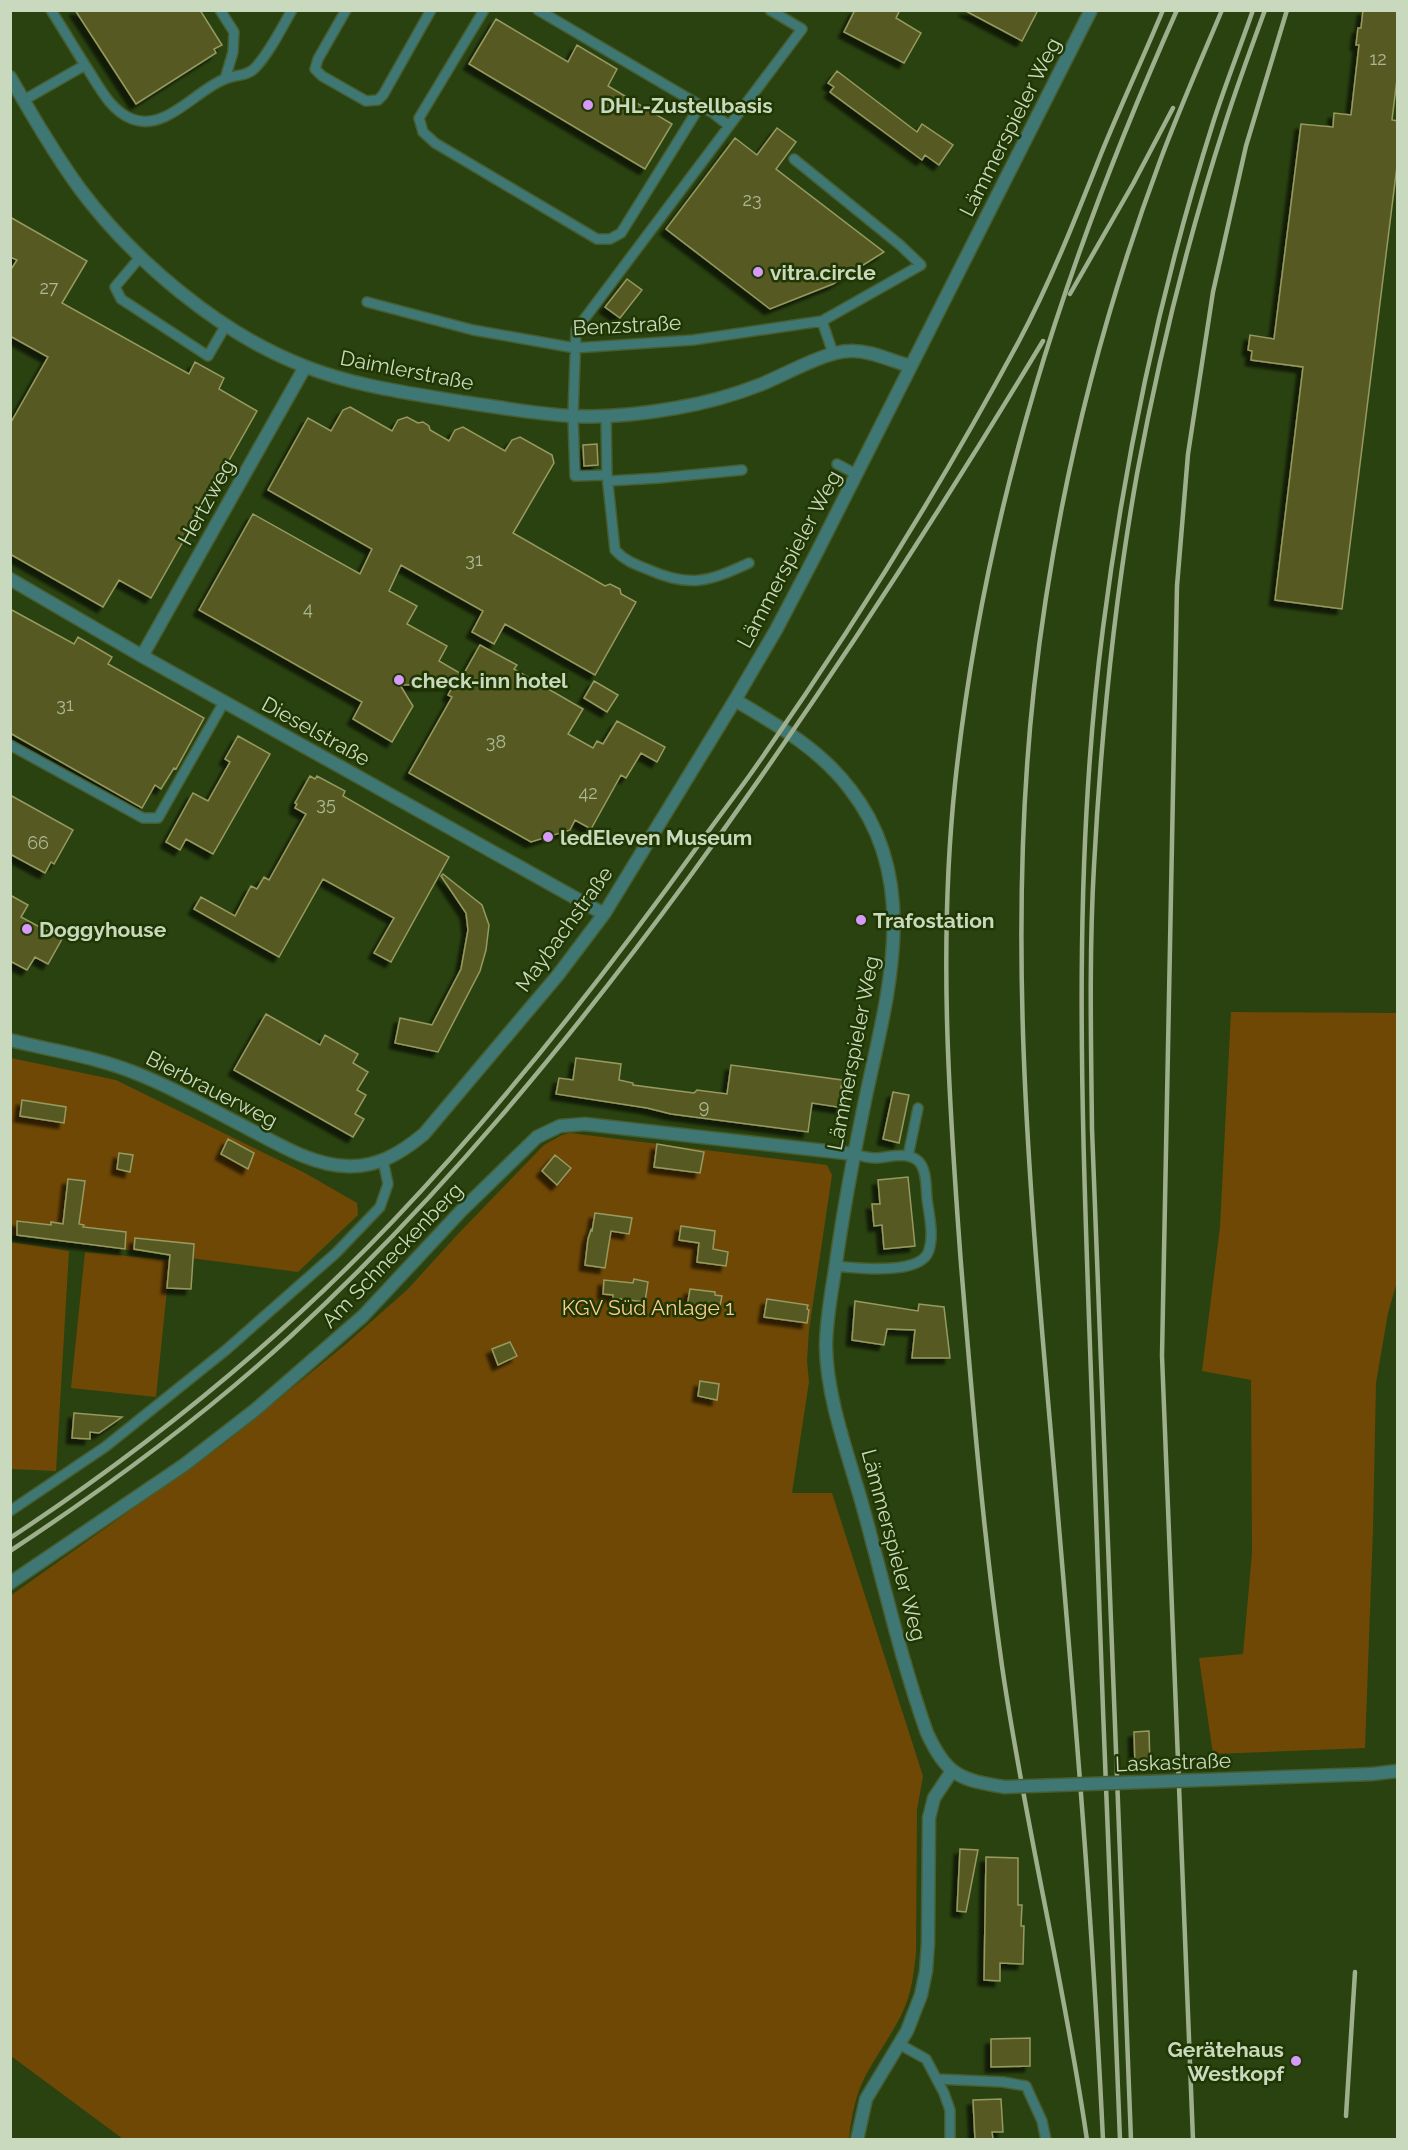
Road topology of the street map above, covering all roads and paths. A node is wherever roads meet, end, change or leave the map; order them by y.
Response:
1 (51, 10) edge
2 (220, 10) edge
3 (292, 10) edge
4 (346, 10) edge
5 (431, 10) edge
6 (484, 10) edge
7 (538, 10) edge
8 (770, 10) edge
9 (1091, 10) edge
10 (86, 65) junction
11 (10, 77) edge
12 (225, 79) junction
13 (24, 100) junction
14 (700, 106) junction
15 (728, 125) junction
16 (794, 159) dead end
17 (141, 256) junction
18 (367, 302) dead end
19 (822, 321) junction
20 (226, 325) junction
21 (575, 348) junction
22 (833, 353) junction
23 (911, 366) junction
24 (305, 367) junction
25 (573, 416) junction
26 (606, 416) junction
27 (837, 464) dead end
28 (742, 470) dead end
29 (856, 474) junction
30 (608, 478) junction
31 (749, 563) dead end
32 (10, 579) edge
33 (142, 656) junction
34 (735, 700) junction
35 (224, 702) junction
36 (10, 746) edge
37 (604, 914) junction
38 (10, 1040) edge
39 (918, 1108) dead end
40 (854, 1154) junction
41 (908, 1156) junction
42 (388, 1158) junction
43 (835, 1266) junction
44 (10, 1511) edge
45 (10, 1583) edge
46 (1398, 1770) edge
47 (952, 1771) junction
48 (899, 2044) junction
49 (937, 2079) junction
50 (857, 2139) edge
51 (950, 2139) edge
52 (1046, 2139) edge

1 - 10 lane
2 - 12 lane
3 - 12 lane
4 - 5 lane
6 - 14 lane
7 - 14 lane
8 - 15 lane
9 - 23 street, Lämmerspieler Weg
10 - 12 lane
10 - 13 lane
11 - 13 street, Daimlerstraße
13 - 17 street, Daimlerstraße
14 - 15 lane
15 - 21 lane
16 - 19 lane
17 - 20 street, Daimlerstraße
17 - 20 lane
18 - 21 lane, Benzstraße
19 - 21 lane, Benzstraße
19 - 22 lane
20 - 24 street, Daimlerstraße
21 - 25 lane
22 - 23 street, Daimlerstraße
22 - 26 street, Daimlerstraße
23 - 29 street, Lämmerspieler Weg
24 - 25 street, Daimlerstraße
24 - 33 street, Hertzweg
25 - 26 street, Daimlerstraße
25 - 30 lane
26 - 30 lane
27 - 29 lane
28 - 30 lane
29 - 34 street, Lämmerspieler Weg
30 - 31 lane
32 - 33 street, Dieselstraße
33 - 35 street, Dieselstraße
34 - 37 street, Maybachstraße
34 - 40 street, Lämmerspieler Weg
35 - 36 lane
35 - 37 street, Dieselstraße
37 - 42 street, Maybachstraße
38 - 42 street, Bierbrauerweg
39 - 41 lane
40 - 41 lane
40 - 43 street, Lämmerspieler Weg
40 - 45 street, Am Schneckenberg
41 - 43 lane
42 - 44 lane
43 - 47 street, Lämmerspieler Weg
46 - 47 street, Laskastraße, bridge
47 - 48 street
48 - 49 lane
48 - 50 street
49 - 51 lane
49 - 52 lane

